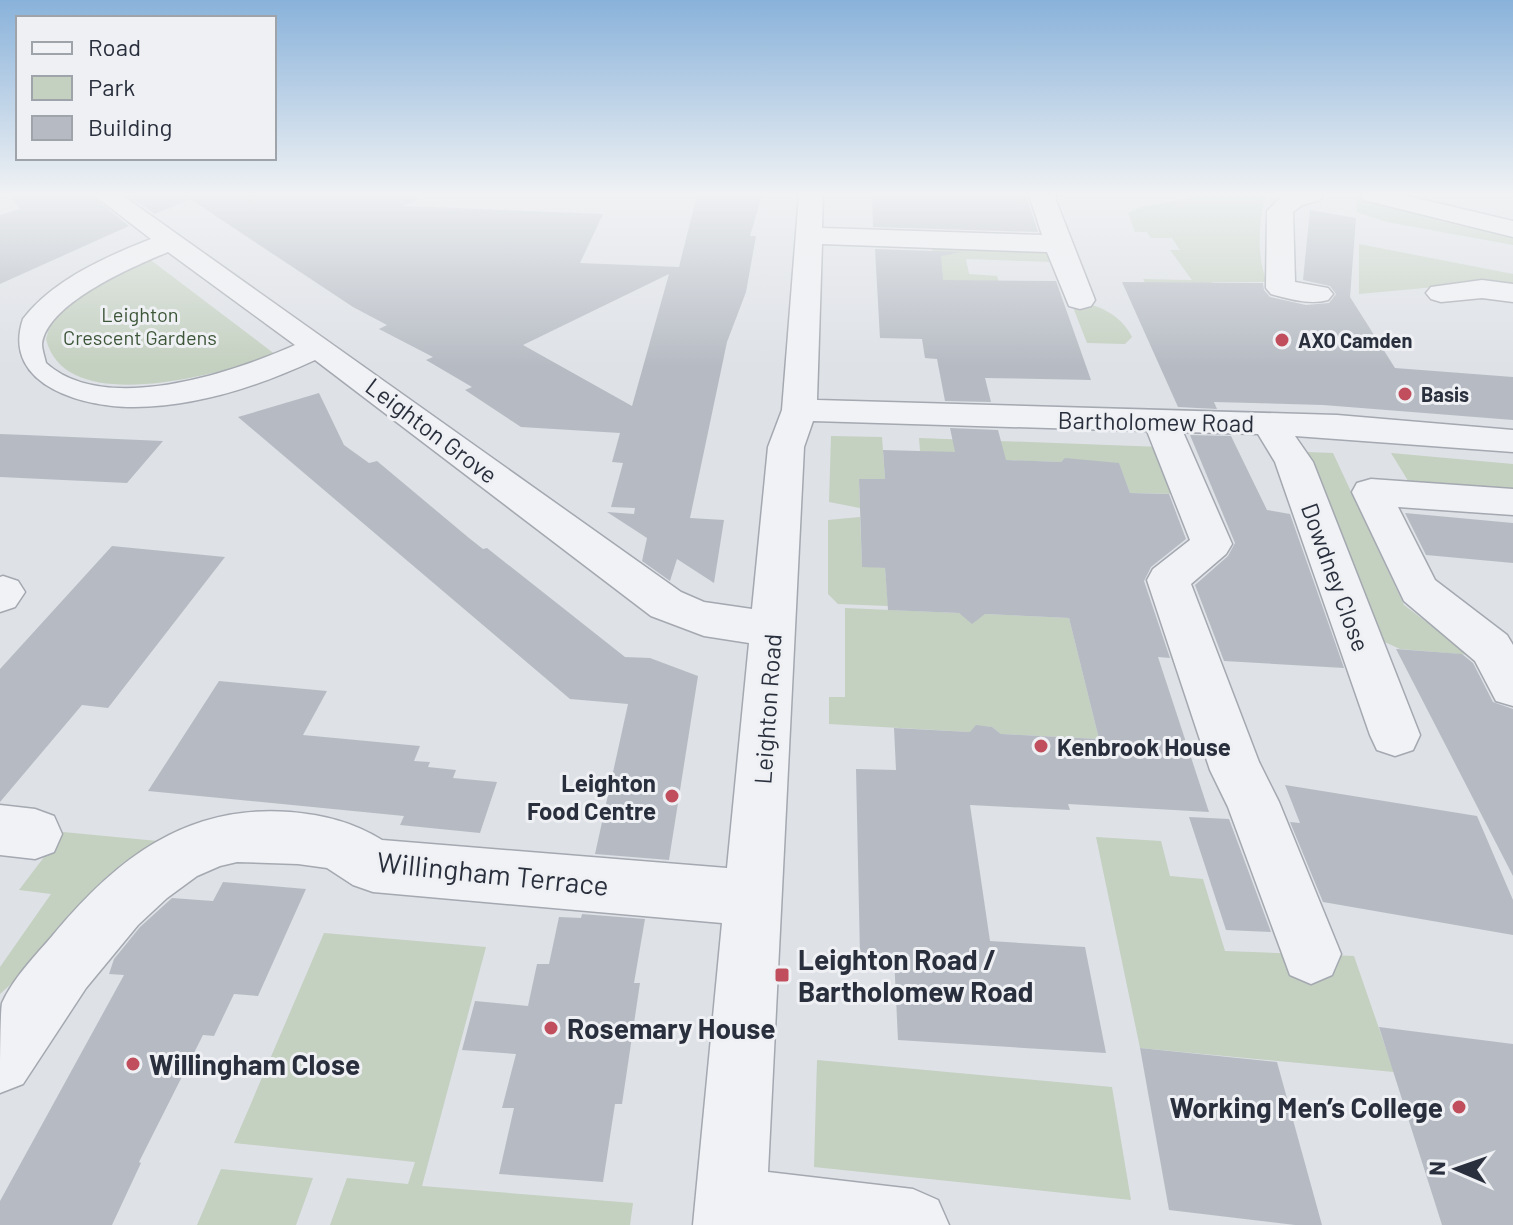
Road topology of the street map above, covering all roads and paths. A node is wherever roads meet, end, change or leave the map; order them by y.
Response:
1 (141, 252) edge
2 (186, 252) edge
3 (808, 252) edge
4 (1061, 252) edge
5 (1281, 252) edge
6 (1441, 293) dead end
7 (1513, 293) edge
8 (1318, 294) dead end
9 (1080, 300) dead end
10 (318, 347) junction
11 (11, 348) edge
12 (799, 410) junction
13 (1161, 422) junction
14 (1269, 424) junction
15 (1337, 426) junction
16 (1513, 441) edge
17 (1371, 492) junction
18 (1513, 502) edge
19 (773, 627) junction
20 (1513, 687) edge
21 (1395, 735) dead end
22 (752, 898) junction
23 (1311, 954) dead end
24 (0, 1061) edge
25 (730, 1214) edge
26 (913, 1225) edge

1 - 11 street
2 - 10 street, Leighton Grove
3 - 12 street, Leighton Road
4 - 9 street
5 - 8 street
6 - 7 street
10 - 11 street
10 - 19 street, Leighton Grove
12 - 13 street, Bartholomew Road
12 - 19 street, Leighton Road
13 - 14 street, Bartholomew Road
13 - 23 street
14 - 15 street, Bartholomew Road
14 - 21 street, Dowdney Close
15 - 16 street, Bartholomew Road
15 - 17 street
17 - 18 street
17 - 20 street
19 - 22 street, Leighton Road
22 - 24 street, Willingham Terrace
22 - 25 street, Leighton Road
25 - 26 street

